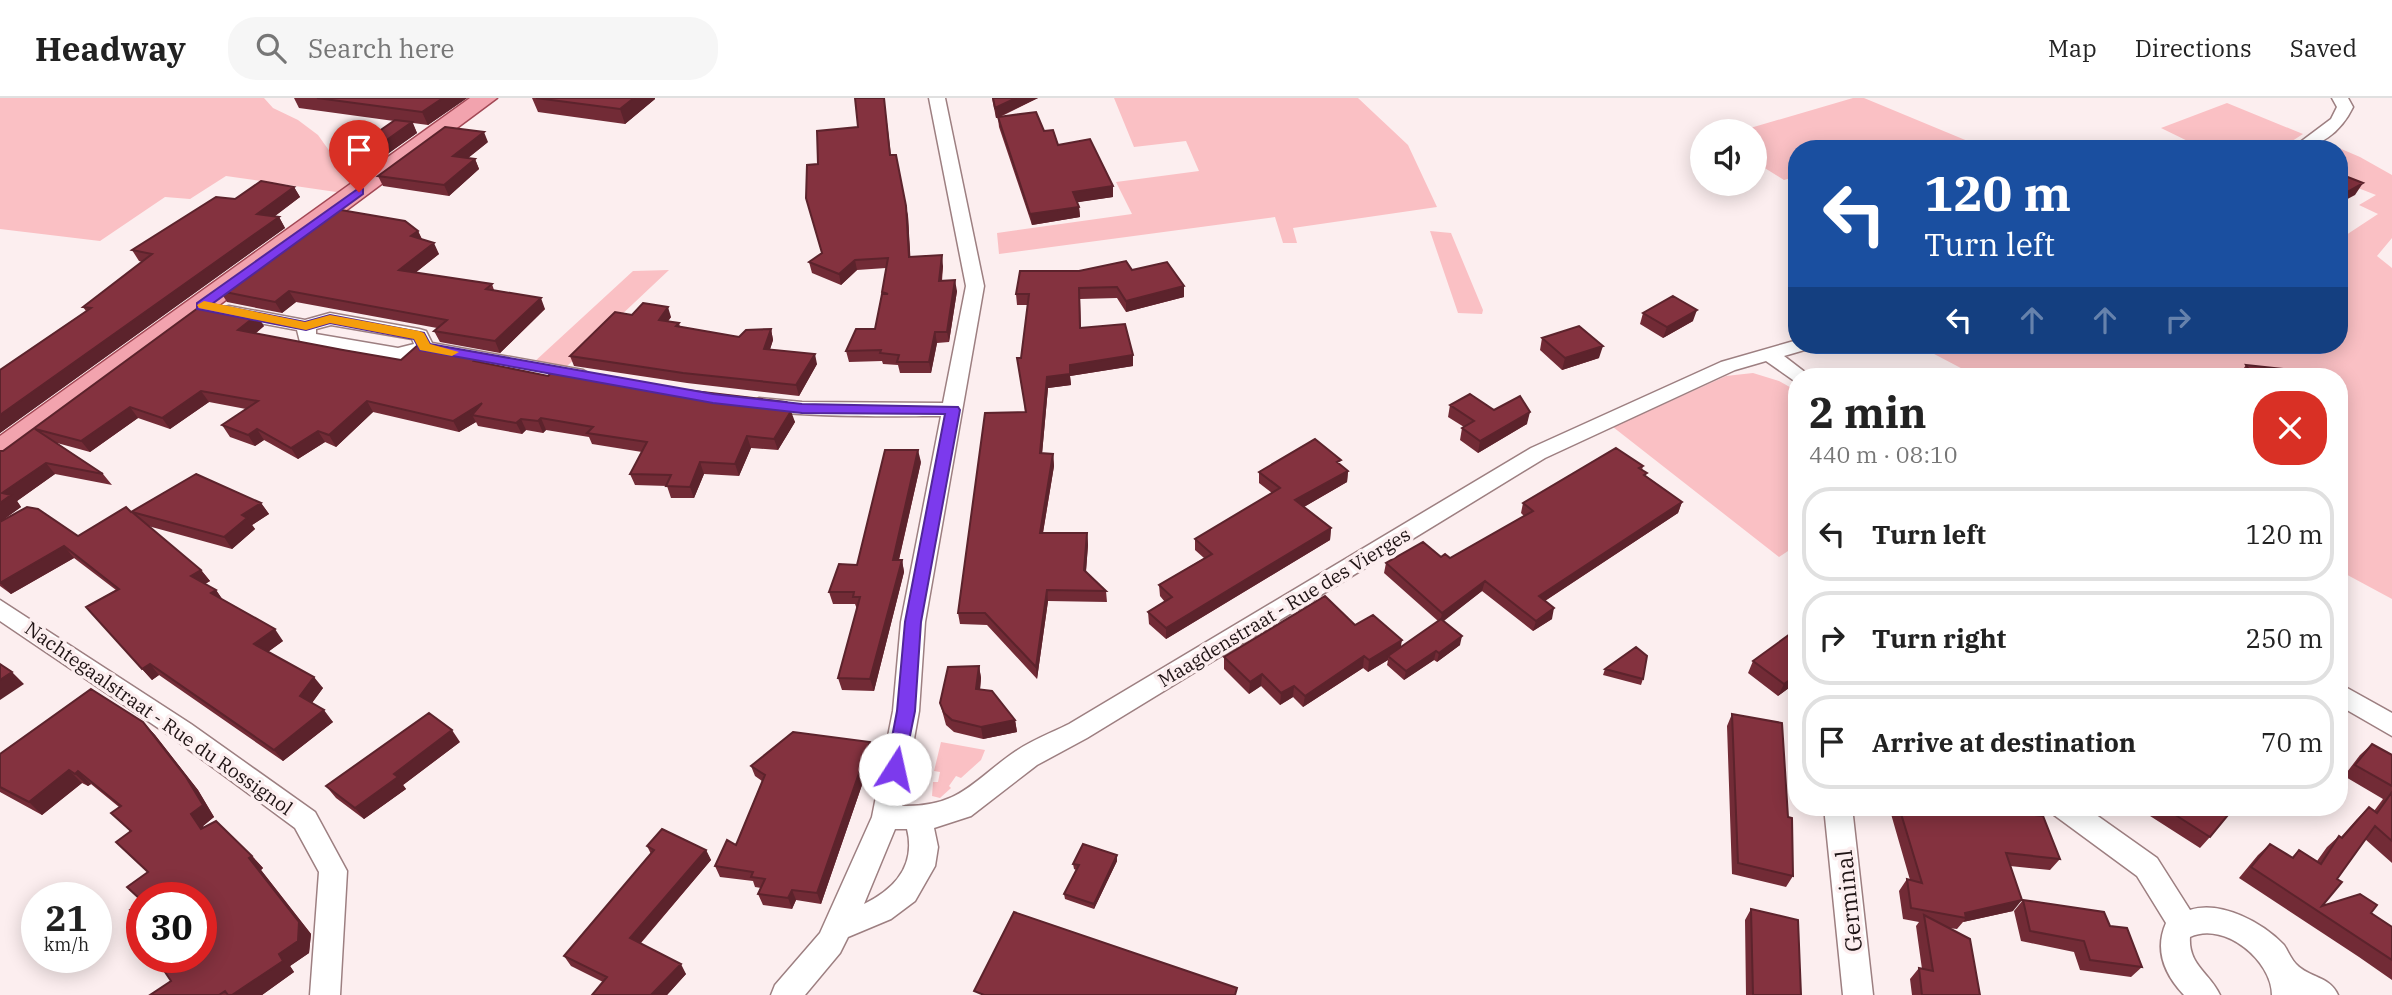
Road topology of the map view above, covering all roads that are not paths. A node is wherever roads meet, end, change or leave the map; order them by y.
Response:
1 (485, 98) edge
2 (937, 98) edge
3 (2340, 98) edge
4 (2312, 140) edge
5 (202, 306) junction
6 (1788, 349) edge
7 (1769, 354) junction
8 (1789, 368) edge
9 (607, 380) edge
10 (741, 402) edge
11 (953, 410) junction
12 (0, 452) edge
13 (0, 609) edge
14 (2348, 699) edge
15 (2392, 726) edge
16 (1839, 816) edge
17 (2076, 816) edge
18 (886, 817) junction
19 (918, 818) junction
20 (2185, 926) junction
21 (839, 927) junction
22 (2286, 984) edge
23 (325, 995) edge
24 (786, 995) edge
25 (1858, 995) edge
26 (2205, 995) edge
27 (2322, 995) edge

1 - 5 main road
2 - 11 street
3 - 4 street
5 - 9 street
5 - 12 main road
6 - 7 street, Maagdenstraat - Rue des Vierges
7 - 8 street
7 - 19 street, Maagdenstraat - Rue des Vierges
10 - 11 street
11 - 18 street
13 - 23 street, Nachtegaalstraat - Rue du Rossignol
14 - 15 street
16 - 25 street, Germinal
17 - 20 street
18 - 19 street, Maagdenstraat - Rue des Vierges
18 - 21 street
19 - 21 street
20 - 22 street
20 - 26 street
21 - 24 street
22 - 27 street

